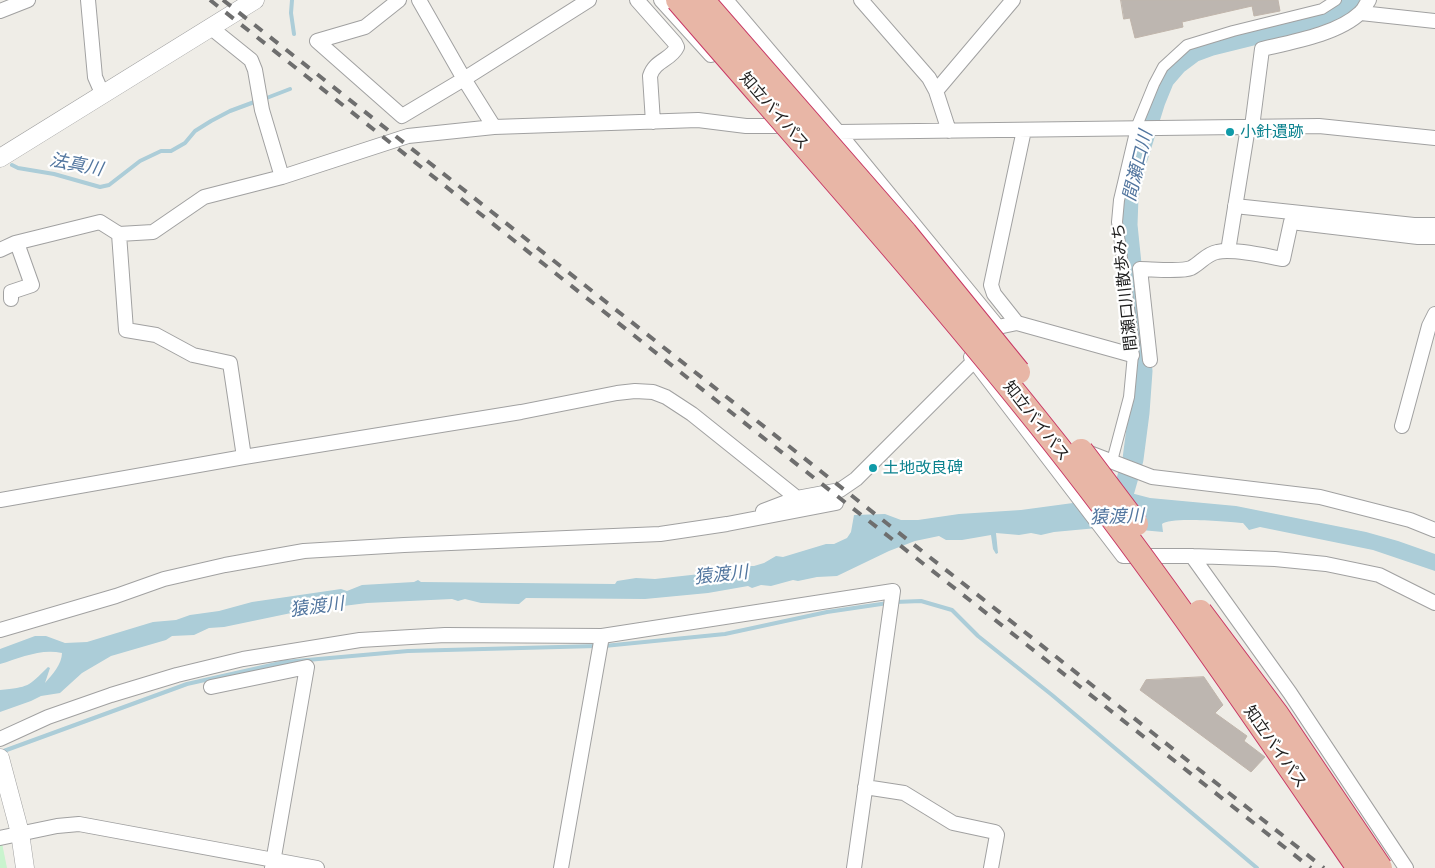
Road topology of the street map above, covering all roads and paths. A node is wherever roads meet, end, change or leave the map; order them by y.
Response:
1 (28, 0) edge
2 (88, 0) edge
3 (255, 0) edge
4 (399, 0) edge
5 (419, 0) edge
6 (590, 0) edge
7 (638, 0) edge
8 (661, 0) edge
9 (678, 0) edge
10 (702, 0) edge
11 (726, 0) edge
12 (862, 0) edge
13 (1014, 0) edge
14 (1336, 0) edge
15 (1369, 0) edge
16 (0, 11) edge
17 (1361, 13) junction
18 (1435, 21) edge
19 (210, 27) junction
20 (464, 79) junction
21 (936, 91) junction
22 (102, 94) junction
23 (814, 105) junction
24 (653, 122) junction
25 (775, 126) junction
26 (494, 127) junction
27 (1250, 127) junction
28 (1137, 128) junction
29 (1024, 130) junction
30 (949, 131) junction
31 (838, 132) junction
32 (1435, 138) edge
33 (799, 154) junction
34 (0, 158) edge
35 (282, 177) junction
36 (1236, 206) junction
37 (1435, 225) edge
38 (118, 234) junction
39 (1435, 237) edge
40 (17, 243) junction
41 (0, 250) edge
42 (1228, 251) junction
43 (11, 300) dead end
44 (1435, 314) edge
45 (1017, 323) junction
46 (998, 327) junction
47 (1132, 355) junction
48 (1150, 360) dead end
49 (974, 361) junction
50 (1402, 426) dead end
51 (1044, 454) junction
52 (244, 457) junction
53 (1112, 462) junction
54 (797, 498) junction
55 (0, 500) edge
56 (836, 503) dead end
57 (727, 524) junction
58 (1435, 530) edge
59 (1192, 556) junction
60 (1435, 603) edge
61 (0, 630) edge
62 (602, 636) junction
63 (211, 686) dead end
64 (0, 739) edge
65 (0, 758) edge
66 (865, 787) junction
67 (20, 833) junction
68 (0, 838) edge
69 (273, 864) edge
70 (26, 868) edge
71 (316, 868) edge
72 (561, 868) edge
73 (854, 868) edge
74 (991, 868) edge
75 (1359, 868) edge
76 (1380, 868) edge
77 (1406, 868) edge

1 - 16 street
2 - 22 street
3 - 19 street
4 - 20 street
5 - 20 street
6 - 20 street
7 - 24 street
8 - 25 street
9 - 75 highway, 知立バイパス, bridge
10 - 76 highway, 知立バイパス, bridge
11 - 23 street
12 - 21 street
13 - 21 street
14 - 28 street, 間瀬口川散歩みち
15 - 17 street
17 - 18 street
17 - 27 street
19 - 22 street
19 - 35 street
20 - 26 street
21 - 30 street
22 - 34 street
23 - 25 street
23 - 31 street
24 - 25 street
24 - 26 street
25 - 33 street
26 - 35 street
27 - 28 street
27 - 32 street
27 - 36 street
28 - 29 street
28 - 47 street, 間瀬口川散歩みち
29 - 30 street
29 - 45 street
30 - 31 street
31 - 33 street
31 - 46 street
33 - 49 street
35 - 38 street
36 - 37 street
36 - 42 street
38 - 40 street
38 - 52 street
39 - 42 street
40 - 41 street
40 - 43 street
42 - 48 street
44 - 50 street
45 - 46 street
45 - 47 street
46 - 49 street
47 - 53 street, 間瀬口川散歩みち
49 - 51 street
49 - 54 street
51 - 53 street
51 - 59 street
52 - 54 street
52 - 55 street
53 - 58 street
54 - 57 street
56 - 57 street
57 - 61 street
59 - 60 street
59 - 77 street
62 - 64 street
62 - 66 street
62 - 72 street
63 - 69 street
65 - 67 street
66 - 73 street
66 - 74 street
67 - 68 street
67 - 69 street
67 - 70 street
69 - 71 street

